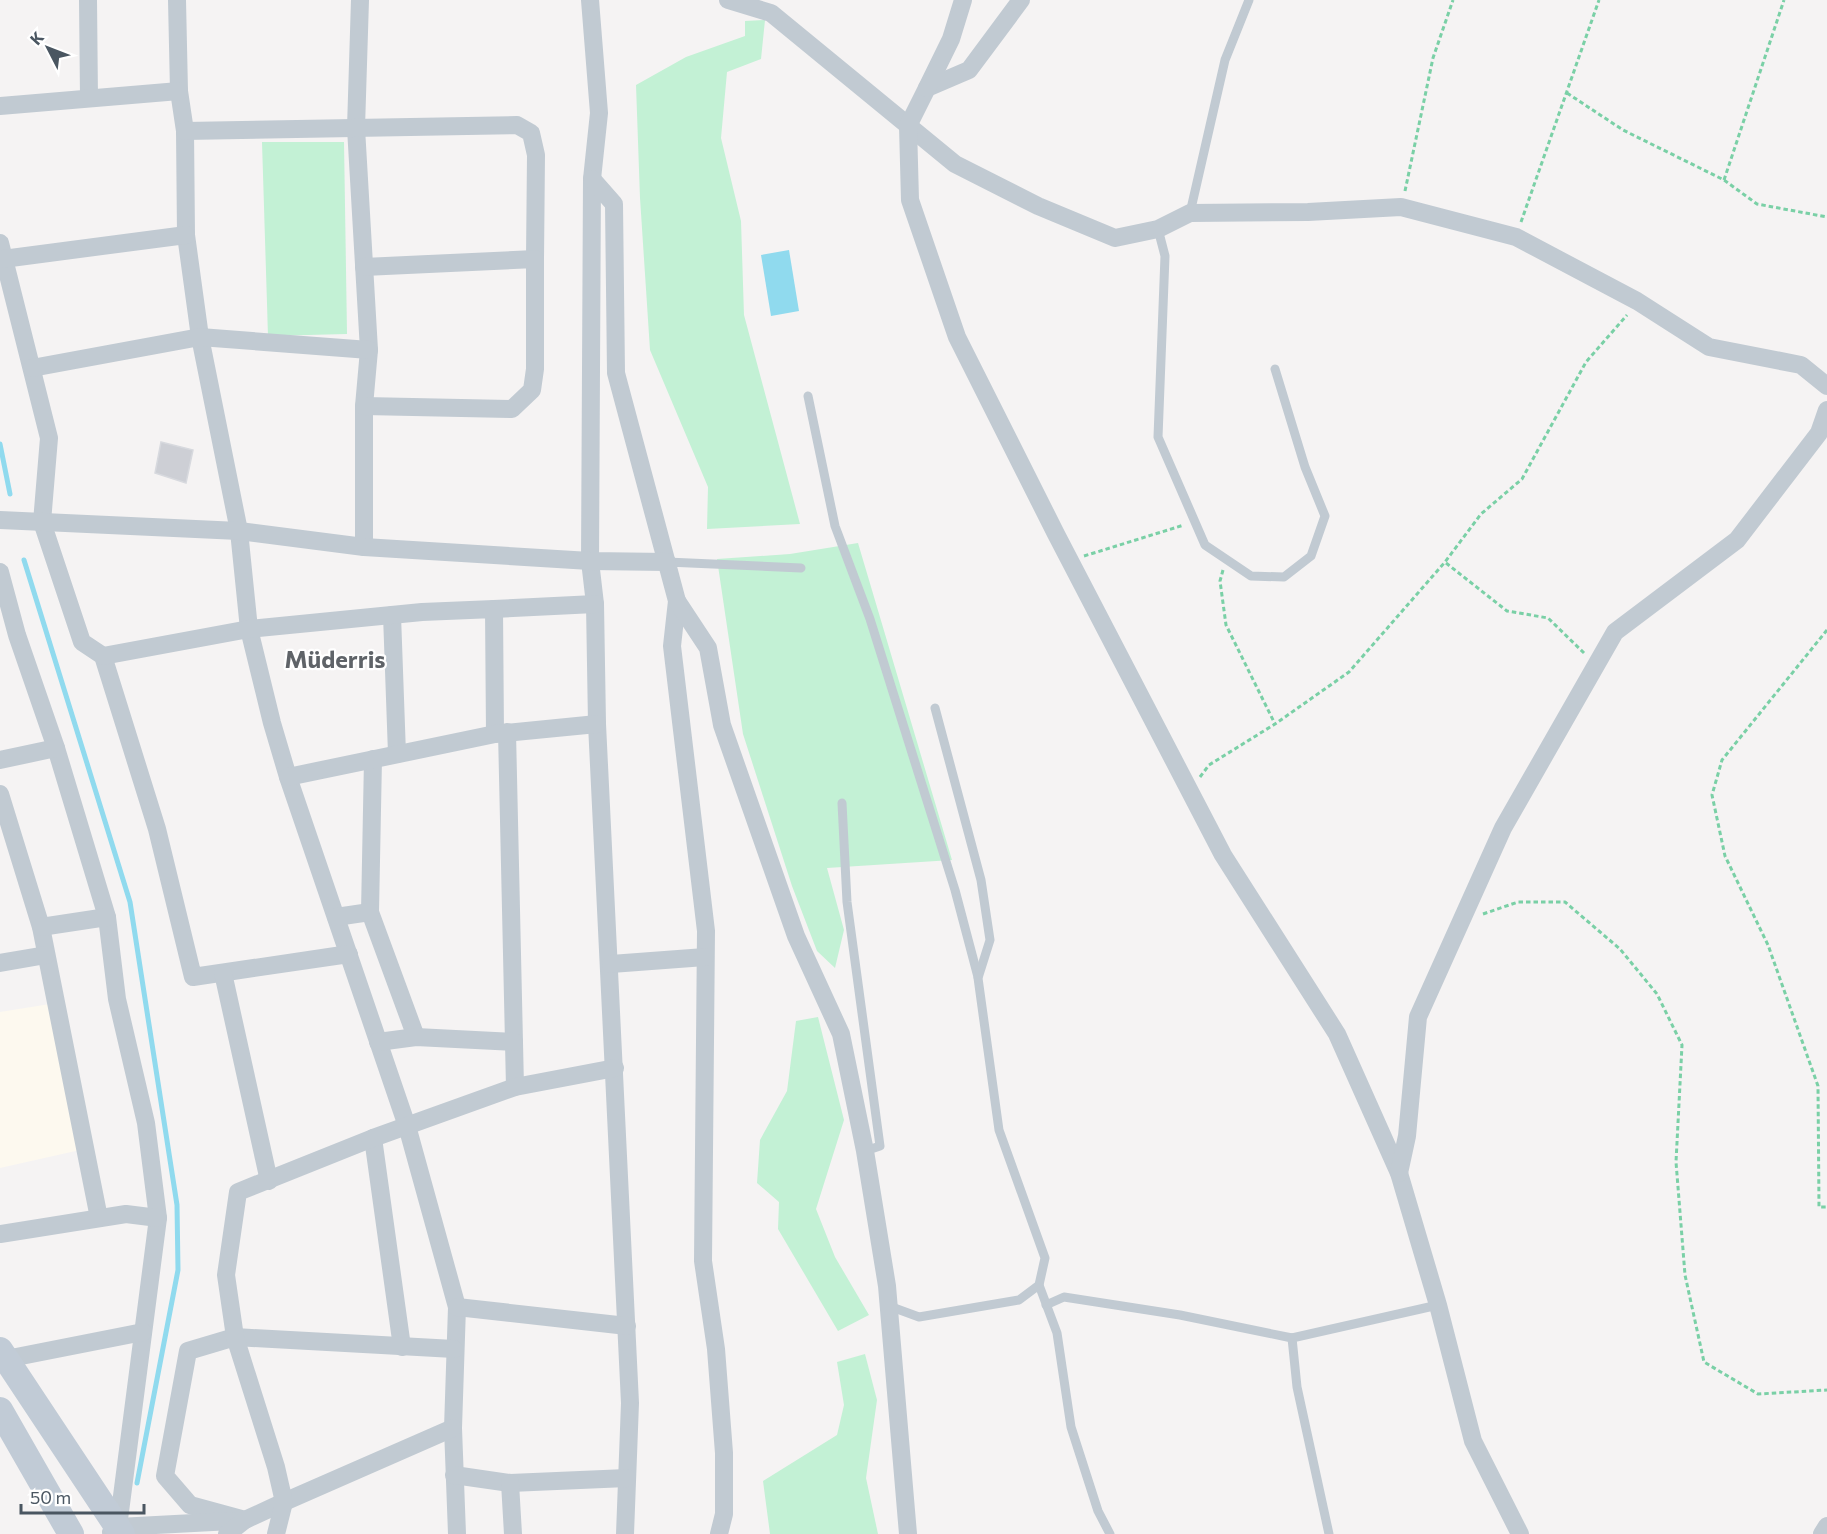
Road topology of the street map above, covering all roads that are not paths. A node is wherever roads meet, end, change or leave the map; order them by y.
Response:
1 (88, 0) edge
2 (177, 0) edge
3 (360, 0) edge
4 (590, 0) edge
5 (728, 0) edge
6 (963, 0) edge
7 (1021, 0) edge
8 (1249, 0) edge
9 (927, 88) junction
10 (179, 91) junction
11 (89, 98) junction
12 (0, 106) edge
13 (908, 126) junction
14 (356, 128) junction
15 (185, 130) junction
16 (592, 179) junction
17 (1190, 213) junction
18 (1158, 230) junction
19 (186, 235) junction
20 (2, 251) edge
21 (535, 259) junction
22 (364, 267) junction
23 (200, 337) junction
24 (369, 350) junction
25 (32, 368) junction
26 (1275, 369) dead end
27 (1827, 386) edge
28 (808, 396) dead end
29 (364, 406) junction
30 (1827, 410) edge
31 (0, 520) edge
32 (42, 522) junction
33 (239, 531) junction
34 (364, 548) junction
35 (590, 561) junction
36 (667, 562) junction
37 (801, 568) dead end
38 (0, 572) edge
39 (677, 601) junction
40 (595, 604) junction
41 (494, 609) junction
42 (392, 615) junction
43 (249, 629) junction
44 (9, 637) edge
45 (103, 656) junction
46 (935, 708) dead end
47 (597, 724) junction
48 (501, 733) junction
49 (56, 747) junction
50 (397, 754) junction
51 (373, 759) junction
52 (0, 760) edge
53 (288, 777) junction
54 (0, 794) edge
55 (842, 803) dead end
56 (5, 828) edge
57 (370, 912) junction
58 (106, 917) junction
59 (336, 917) junction
60 (41, 927) junction
61 (349, 954) junction
62 (46, 955) junction
63 (705, 957) junction
64 (0, 963) edge
65 (611, 964) junction
66 (223, 973) junction
67 (978, 978) junction
68 (416, 1037) junction
69 (378, 1042) junction
70 (514, 1042) junction
71 (615, 1068) junction
72 (515, 1087) junction
73 (407, 1126) junction
74 (373, 1138) junction
75 (865, 1151) junction
76 (1399, 1173) junction
77 (269, 1180) junction
78 (99, 1218) junction
79 (158, 1218) junction
80 (0, 1234) edge
81 (1039, 1285) junction
82 (1046, 1305) junction
83 (1438, 1305) junction
84 (889, 1306) junction
85 (457, 1307) junction
86 (627, 1326) junction
87 (143, 1332) junction
88 (235, 1337) junction
89 (1292, 1338) junction
90 (402, 1347) junction
91 (454, 1349) junction
92 (3, 1354) edge
93 (0, 1410) edge
94 (453, 1428) junction
95 (454, 1474) junction
96 (627, 1478) junction
97 (510, 1483) junction
98 (284, 1502) junction
99 (245, 1520) junction
100 (1827, 1526) edge
101 (116, 1532) edge
102 (71, 1534) edge
103 (227, 1534) edge
104 (276, 1534) edge
105 (457, 1534) edge
106 (513, 1534) edge
107 (625, 1534) edge
108 (719, 1534) edge
109 (908, 1534) edge
110 (1110, 1534) edge
111 (1329, 1534) edge
112 (1520, 1534) edge
113 (1822, 1534) edge

1 - 11 street
2 - 10 street
3 - 14 street
4 - 16 street
5 - 13 street
6 - 9 street
7 - 9 street
8 - 17 lane
9 - 13 street
10 - 11 street
10 - 15 street
11 - 12 street
13 - 18 street
13 - 76 street
14 - 15 street
14 - 21 street
14 - 22 street
15 - 19 street
16 - 35 street
16 - 36 street
17 - 18 street
17 - 27 street
18 - 26 lane
19 - 20 street
19 - 23 street
20 - 25 street
21 - 22 street
21 - 29 street
22 - 24 street
23 - 24 street
23 - 25 street
23 - 33 street
24 - 29 street
25 - 32 street
28 - 67 lane
29 - 34 street
30 - 76 street
31 - 32 street
32 - 33 street
32 - 45 street
33 - 34 street
33 - 43 street
34 - 35 street
35 - 36 street
35 - 40 street
36 - 37 lane
36 - 39 street
38 - 44 street
39 - 63 street
39 - 75 street
40 - 41 street
40 - 47 street
41 - 42 street
41 - 48 street
42 - 43 street
42 - 50 street
43 - 45 street
43 - 53 street
44 - 49 street
45 - 66 street
46 - 67 lane
47 - 48 street
47 - 65 street
48 - 50 street
48 - 70 street
49 - 52 street
49 - 58 street
50 - 51 street
51 - 53 street
51 - 57 street
53 - 59 street
54 - 56 street
55 - 75 lane
56 - 60 street
57 - 59 street
57 - 68 street
58 - 60 street
58 - 79 street
59 - 61 street
60 - 62 street
61 - 66 street
61 - 69 street
62 - 64 street
62 - 78 street
63 - 65 street
63 - 108 street
65 - 71 street
66 - 77 street
67 - 81 lane
68 - 69 street
68 - 70 street
69 - 73 street
70 - 72 street
71 - 72 street
71 - 86 street
72 - 73 street
73 - 74 street
73 - 85 street
74 - 77 street
74 - 90 street
75 - 84 street
76 - 83 street
77 - 88 street
78 - 79 street
78 - 80 street
79 - 87 street
81 - 82 lane
81 - 84 lane
82 - 89 lane
82 - 110 lane
83 - 89 lane
83 - 112 street
84 - 109 street
85 - 86 street
85 - 91 street
86 - 96 street
87 - 92 street
87 - 101 street
88 - 90 street
88 - 98 street
88 - 99 street
89 - 111 lane
90 - 91 street
91 - 94 street
92 - 101 main road
93 - 102 main road
94 - 95 street
94 - 98 street
95 - 97 street
95 - 105 street
96 - 97 street
96 - 107 street
97 - 106 street
98 - 99 street
98 - 104 street
99 - 101 street
99 - 103 street
100 - 113 street

